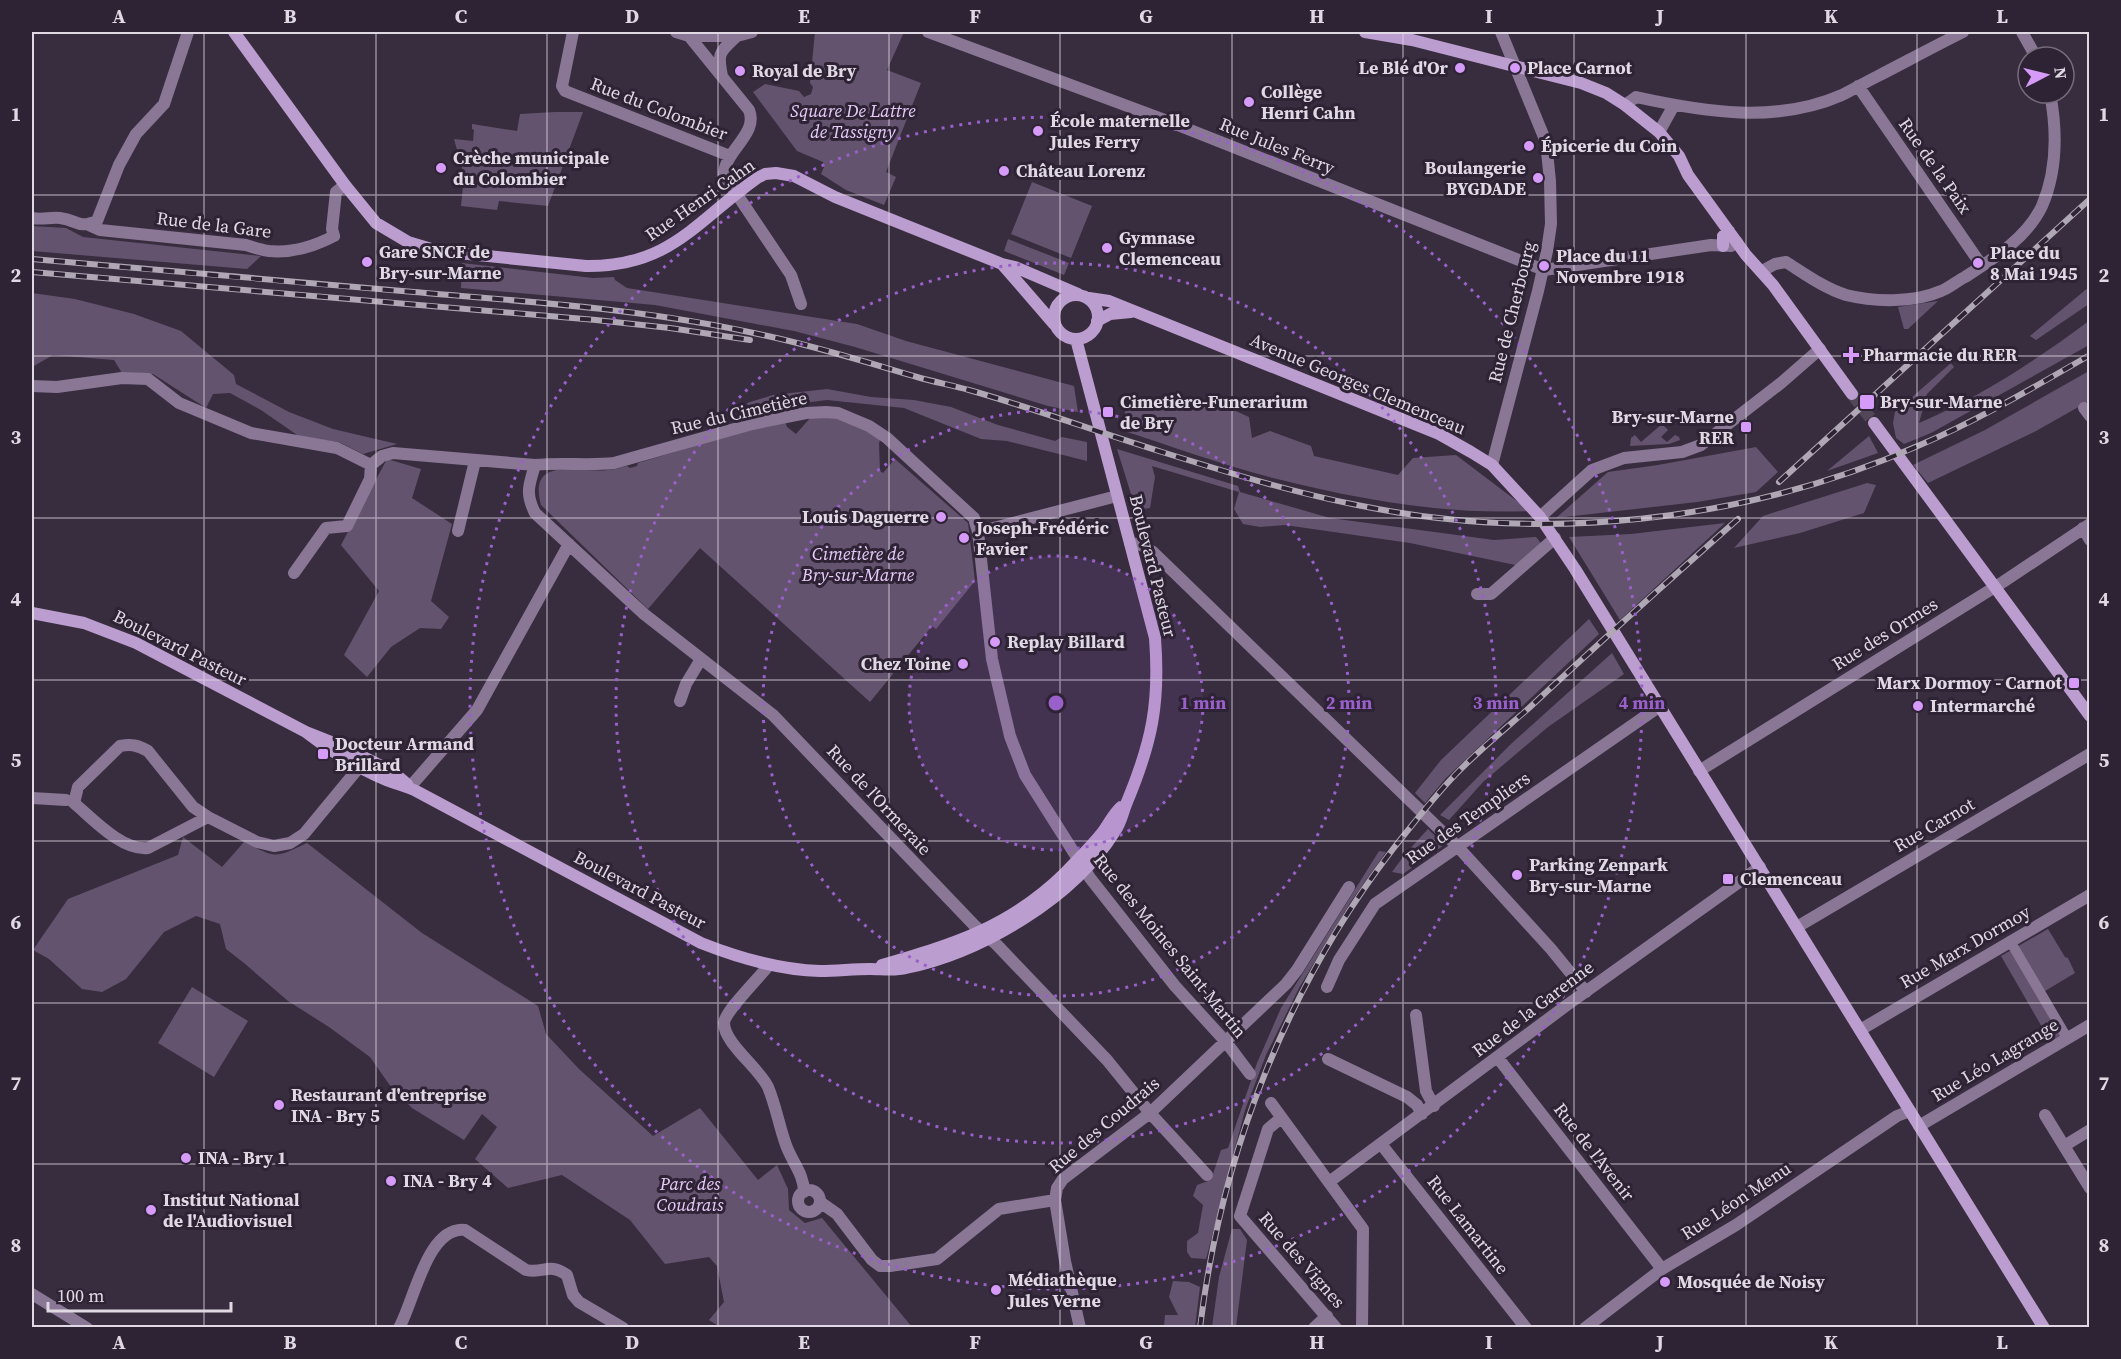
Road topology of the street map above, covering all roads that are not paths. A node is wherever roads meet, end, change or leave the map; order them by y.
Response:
1 (188, 32) edge
2 (234, 32) edge
3 (573, 32) edge
4 (676, 32) edge
5 (752, 32) edge
6 (928, 32) edge
7 (1365, 32) edge
8 (1501, 32) edge
9 (1963, 32) edge
10 (689, 36) junction
11 (737, 36) junction
12 (1515, 66) junction
13 (722, 77) junction
14 (1858, 86) junction
15 (1625, 105) junction
16 (1674, 105) junction
17 (2052, 105) edge
18 (1659, 132) junction
19 (730, 156) junction
20 (345, 185) junction
21 (736, 195) junction
22 (32, 218) edge
23 (89, 225) junction
24 (1729, 231) junction
25 (1737, 242) junction
26 (1723, 246) junction
27 (1002, 264) junction
28 (1982, 266) junction
29 (1544, 270) junction
30 (1761, 271) junction
31 (1083, 296) junction
32 (801, 304) dead end
33 (1131, 312) junction
34 (1098, 321) junction
35 (1054, 324) junction
36 (1076, 339) junction
37 (1820, 350) junction
38 (32, 386) edge
39 (1852, 393) tunnel mouth
40 (1874, 423) tunnel mouth
41 (475, 461) junction
42 (370, 465) junction
43 (536, 465) junction
44 (1492, 465) junction
45 (1117, 496) junction
46 (1540, 516) junction
47 (2086, 526) edge
48 (458, 531) dead end
49 (978, 532) junction
50 (1556, 538) junction
51 (2090, 540) edge
52 (1130, 543) junction
53 (569, 544) junction
54 (294, 573) dead end
55 (1995, 587) junction
56 (1477, 594) dead end
57 (32, 613) edge
58 (701, 659) junction
59 (680, 701) dead end
60 (1660, 706) junction
61 (2090, 716) edge
62 (2090, 754) edge
63 (364, 764) junction
64 (1698, 771) junction
65 (410, 787) junction
66 (32, 798) edge
67 (66, 800) dead end
68 (208, 817) junction
69 (1458, 847) junction
70 (1081, 864) junction
71 (1760, 867) junction
72 (1349, 887) dead end
73 (2090, 895) edge
74 (1797, 927) junction
75 (985, 935) junction
76 (2010, 941) junction
77 (769, 965) junction
78 (1327, 987) dead end
79 (1586, 992) junction
80 (1416, 1015) dead end
81 (2090, 1025) edge
82 (1860, 1030) junction
83 (2067, 1038) junction
84 (1226, 1042) junction
85 (1498, 1058) junction
86 (1328, 1059) dead end
87 (1250, 1074) dead end
88 (1272, 1103) dead end
89 (1434, 1106) junction
90 (1910, 1112) junction
91 (1150, 1113) junction
92 (1422, 1114) junction
93 (2045, 1115) dead end
94 (1281, 1118) junction
95 (1919, 1126) junction
96 (2090, 1130) edge
97 (1381, 1144) junction
98 (2064, 1146) junction
99 (1207, 1175) dead end
100 (1329, 1182) junction
101 (2090, 1188) edge
102 (804, 1192) junction
103 (1055, 1200) junction
104 (820, 1202) junction
105 (1662, 1269) junction
106 (32, 1294) edge
107 (1327, 1316) junction
108 (402, 1323) edge
109 (87, 1328) edge
110 (622, 1328) edge
111 (1080, 1328) edge
112 (1314, 1328) edge
113 (1336, 1328) edge
114 (1362, 1328) edge
115 (1526, 1328) edge
116 (1585, 1328) edge
117 (2044, 1328) edge

1 - 23 street
2 - 20 main road, Rue Henri Cahn
3 - 19 street, Rue du Colombier
4 - 10 street
5 - 11 street
6 - 29 street, Rue Jules Ferry
7 - 12 main road
8 - 12 street, Rue de Cherbourg
9 - 14 street
10 - 11 street
10 - 13 street
11 - 13 street
12 - 15 main road
12 - 29 street, Rue de Cherbourg
13 - 19 street
14 - 16 street
14 - 28 street, Rue de la Paix
15 - 16 street
15 - 18 main road
16 - 18 street
17 - 28 street
18 - 24 main road
19 - 21 street
20 - 21 main road, Rue Henri Cahn
20 - 23 street, Rue de la Gare
21 - 27 main road, Rue Henri Cahn
21 - 32 street
22 - 23 street, Rue de la Gare
24 - 25 main road
24 - 26 main road
25 - 26 street
25 - 30 main road
26 - 29 street
27 - 31 main road, Avenue Georges Clemenceau
27 - 35 main road
28 - 30 street
29 - 44 street, Rue de Cherbourg
30 - 37 main road
31 - 33 main road, Avenue Georges Clemenceau
31 - 34 main road
31 - 35 main road
33 - 34 main road
33 - 44 main road, Avenue Georges Clemenceau
34 - 36 main road
35 - 36 main road
36 - 45 main road, Boulevard Pasteur
37 - 39 main road
37 - 46 street
38 - 42 street
40 - 55 main road
41 - 42 street, Rue du Cimetière
41 - 43 street, Rue du Cimetière
41 - 48 street
42 - 54 street
43 - 49 street, Rue du Cimetière
43 - 53 street, Rue de l'Ormeraie
44 - 46 main road, Avenue Georges Clemenceau
45 - 49 street
45 - 52 main road, Boulevard Pasteur
46 - 50 main road, Avenue Georges Clemenceau
47 - 51 street
47 - 55 street, Rue des Ormes
49 - 70 street, Rue des Moines Saint-Martin
50 - 56 street
50 - 60 main road, Avenue Georges Clemenceau
52 - 69 street
52 - 70 main road, Boulevard Pasteur
53 - 58 street, Rue de l'Ormeraie
53 - 65 street
55 - 61 main road
55 - 64 street, Rue des Ormes
57 - 63 main road, Boulevard Pasteur
58 - 59 street
58 - 75 street, Rue de l'Ormeraie
60 - 64 main road, Avenue Georges Clemenceau
60 - 69 street, Rue des Templiers
62 - 74 street, Rue Carnot
63 - 65 main road, Boulevard Pasteur
63 - 68 street
64 - 71 main road, Avenue Georges Clemenceau
65 - 77 main road, Boulevard Pasteur
66 - 67 street
68 - 68 street
69 - 78 street, Rue des Templiers
69 - 79 street
70 - 75 main road, Boulevard Pasteur
70 - 84 street, Rue des Moines Saint-Martin
71 - 74 main road, Avenue Georges Clemenceau
71 - 79 street, Rue de la Garenne
72 - 84 street, Rue des Coudrais
73 - 76 street, Rue Marx Dormoy
74 - 82 main road, Avenue Georges Clemenceau
75 - 77 main road, Boulevard Pasteur
75 - 91 street, Rue de l'Ormeraie
76 - 82 street, Rue Marx Dormoy
76 - 83 street
77 - 102 street
79 - 85 street, Rue de la Garenne
80 - 89 street
81 - 83 street, Rue Léo Lagrange
82 - 90 main road, Avenue Georges Clemenceau
83 - 95 street, Rue Léo Lagrange
84 - 87 street, Rue des Moines Saint-Martin
84 - 91 street, Rue des Coudrais
85 - 89 street, Rue de la Garenne
85 - 105 street, Rue de l'Avenir
86 - 92 street
88 - 94 street
89 - 92 street, Rue de la Garenne
90 - 95 main road, Avenue Georges Clemenceau
90 - 105 street, Rue Léon Menu
91 - 99 street, Rue de l'Ormeraie
91 - 103 street, Rue des Coudrais
92 - 97 street, Rue de la Garenne
93 - 98 street
94 - 100 street
94 - 107 street, Rue des Vignes
95 - 117 main road, Avenue Georges Clemenceau
96 - 98 street
97 - 100 street, Rue de la Garenne
97 - 115 street, Rue Lamartine
98 - 101 street
100 - 114 street
102 - 104 street
102 - 104 street
103 - 104 street
103 - 111 street, Rue des Coudrais
105 - 116 street, Rue Léon Menu
106 - 109 street
107 - 112 street
107 - 113 street, Rue des Vignes
108 - 110 street

